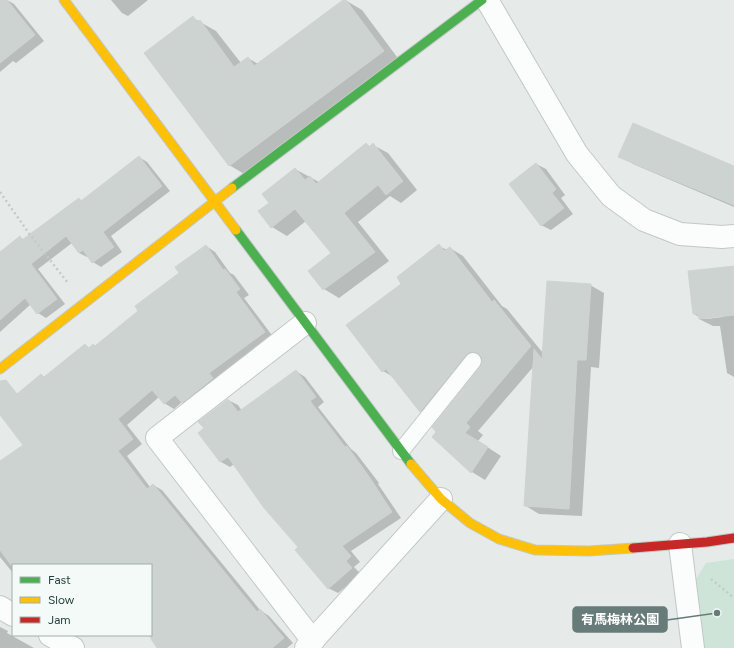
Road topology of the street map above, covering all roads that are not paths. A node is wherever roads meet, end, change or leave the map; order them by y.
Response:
1 (64, 0) edge
2 (482, 0) edge
3 (487, 0) edge
4 (214, 202) junction
5 (734, 236) edge
6 (304, 323) junction
7 (473, 361) dead end
8 (0, 370) edge
9 (401, 451) junction
10 (441, 498) junction
11 (734, 538) edge
12 (680, 544) junction
13 (0, 607) edge
14 (12, 613) edge
15 (52, 636) edge
16 (310, 644) edge
17 (73, 648) edge
18 (693, 648) edge

1 - 4 street
2 - 4 street
3 - 5 street
4 - 6 street
4 - 8 street
6 - 9 street
6 - 16 street
7 - 9 lane
9 - 10 street
10 - 12 street
10 - 16 street
11 - 12 street
12 - 18 street
13 - 14 street
15 - 17 street

